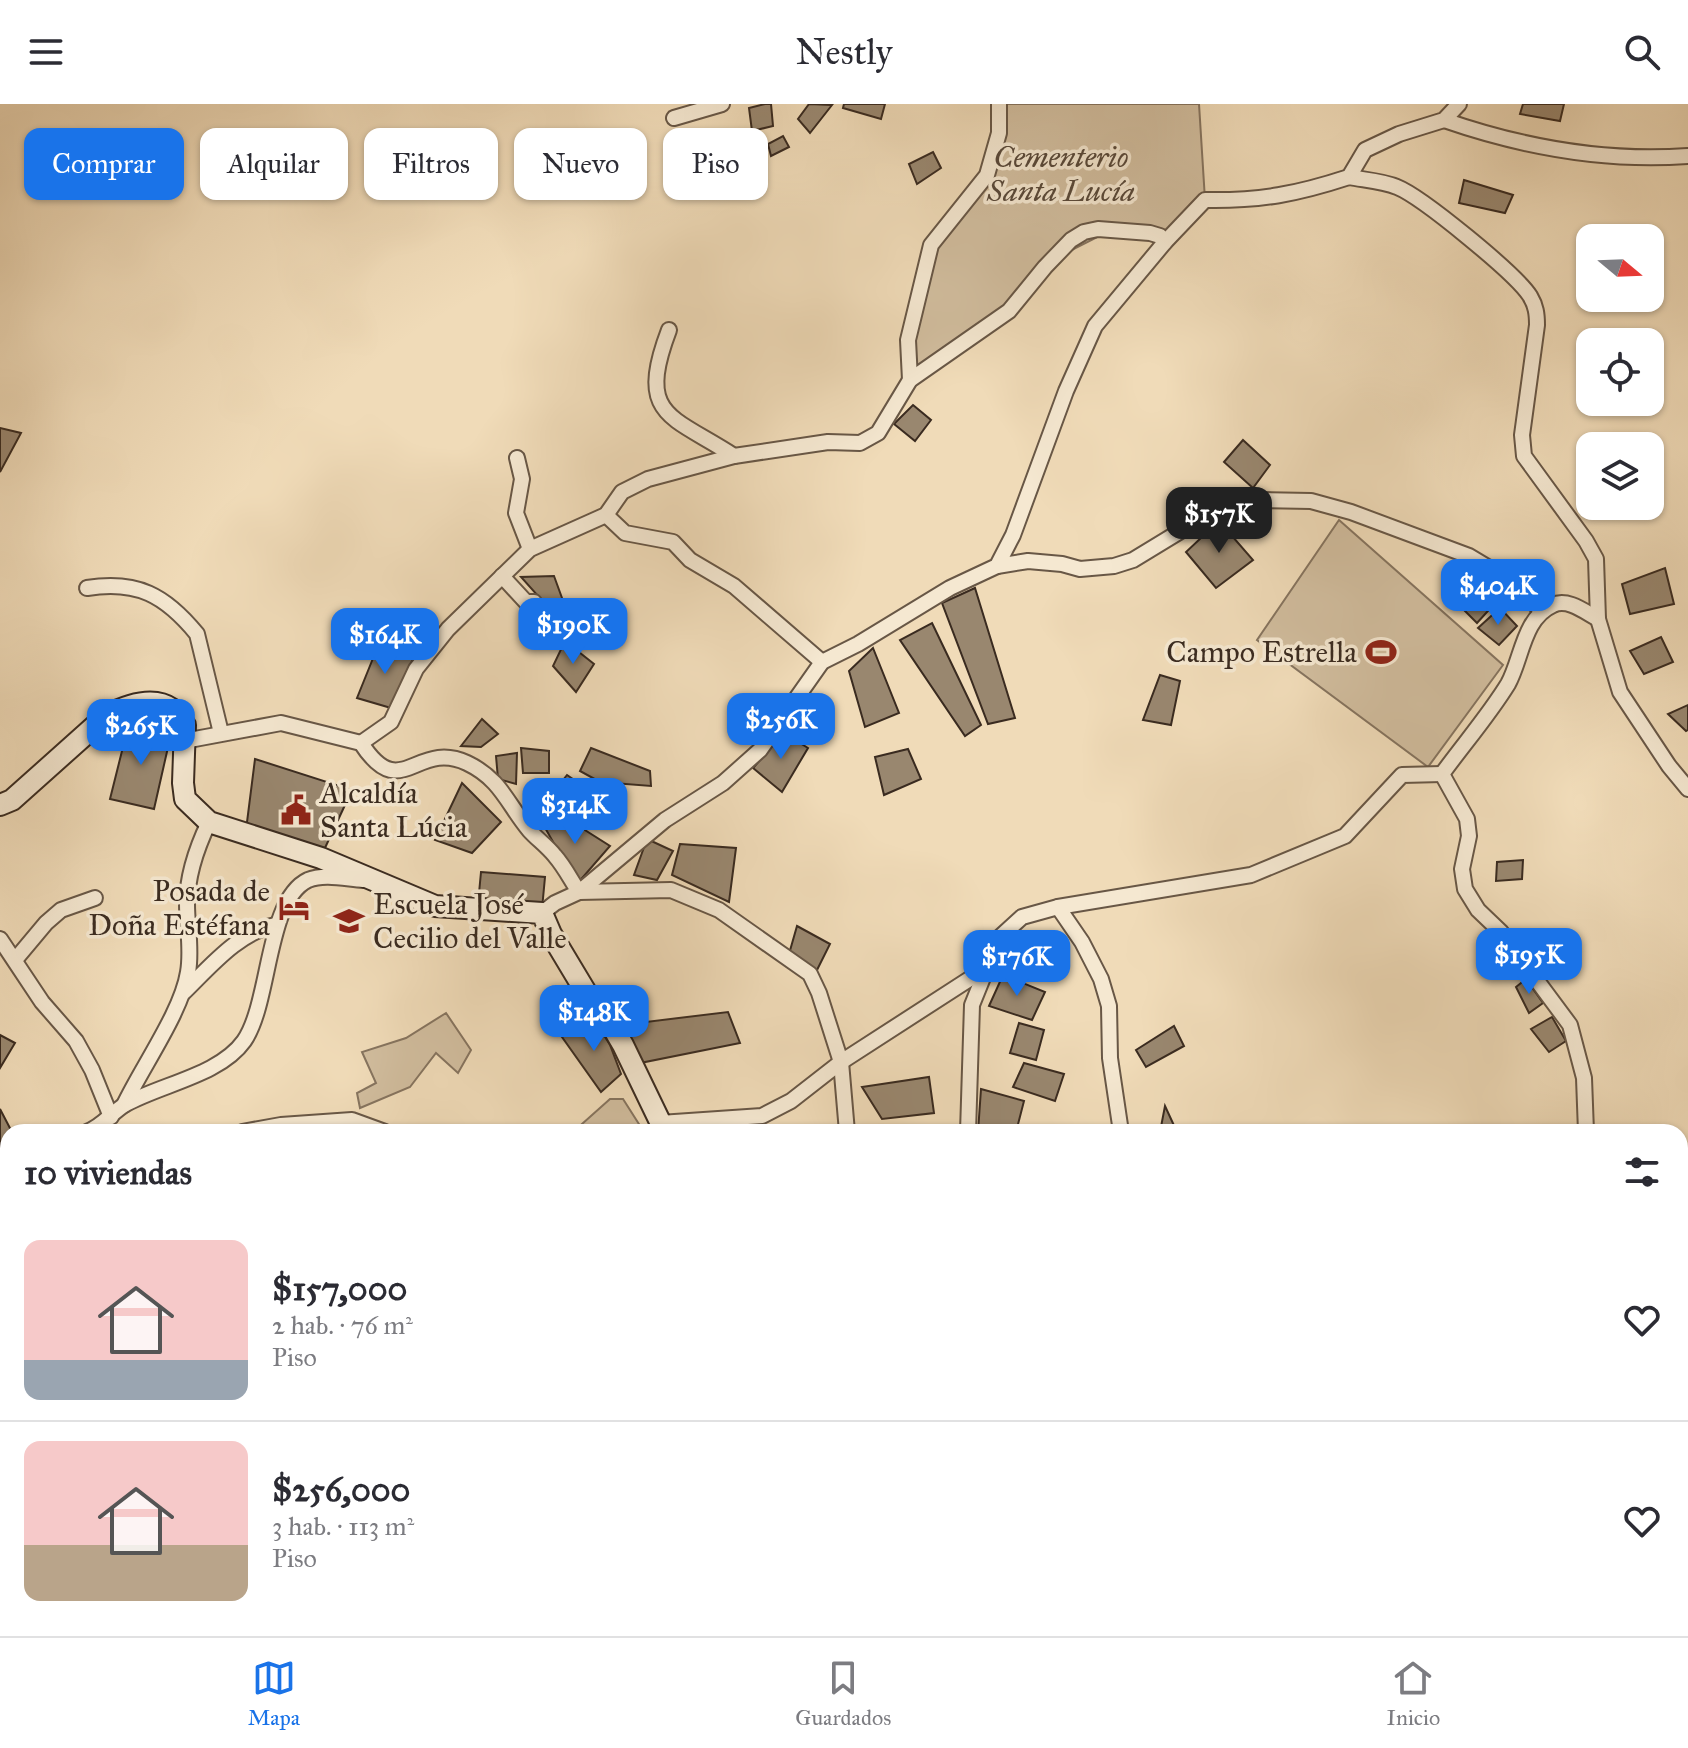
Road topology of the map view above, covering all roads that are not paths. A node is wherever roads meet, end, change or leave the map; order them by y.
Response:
1 (722, 104) edge
2 (999, 104) edge
3 (1459, 104) edge
4 (674, 118) dead end
5 (1444, 120) junction
6 (1688, 156) edge
7 (1349, 177) junction
8 (1165, 242) junction
9 (669, 330) dead end
10 (910, 380) junction
11 (734, 456) junction
12 (517, 458) dead end
13 (606, 515) junction
14 (530, 549) junction
15 (997, 566) junction
16 (502, 576) junction
17 (87, 588) dead end
18 (1542, 611) junction
19 (1598, 619) junction
20 (547, 623) dead end
21 (822, 662) junction
22 (221, 733) junction
23 (184, 741) junction
24 (361, 743) junction
25 (1442, 774) junction
26 (1688, 789) edge
27 (0, 805) edge
28 (209, 822) junction
29 (371, 881) junction
30 (579, 892) junction
31 (95, 898) dead end
32 (1058, 907) junction
33 (542, 913) junction
34 (276, 925) junction
35 (0, 939) edge
36 (15, 960) junction
37 (985, 969) junction
38 (180, 996) junction
39 (841, 1062) junction
40 (124, 1105) junction
41 (101, 1124) edge
42 (104, 1124) edge
43 (295, 1124) edge
44 (363, 1124) edge
45 (661, 1124) edge
46 (689, 1124) edge
47 (846, 1124) edge
48 (968, 1124) edge
49 (1120, 1124) edge
50 (1586, 1124) edge

1 - 4 street
2 - 10 street
3 - 5 street
5 - 6 street
5 - 7 street
7 - 8 street
7 - 19 street
8 - 10 street
8 - 15 street
9 - 11 street
10 - 11 street
11 - 13 street
12 - 14 street
13 - 14 street
13 - 21 street
14 - 16 street
15 - 18 street
15 - 21 street
16 - 20 street
16 - 24 street
17 - 22 street
18 - 19 street
18 - 25 street
19 - 26 street
21 - 30 street
22 - 23 street
22 - 24 street
23 - 27 street
23 - 28 street
24 - 30 street
25 - 32 street
25 - 50 street
28 - 29 street
28 - 38 street
29 - 33 street
29 - 34 street
30 - 33 street
30 - 39 street
31 - 36 street
32 - 37 street
32 - 49 street
33 - 45 street
34 - 38 street
34 - 40 street
35 - 36 street
36 - 41 street
37 - 39 street
37 - 48 street
38 - 40 street
39 - 46 street
39 - 47 street
40 - 42 street
43 - 44 street

